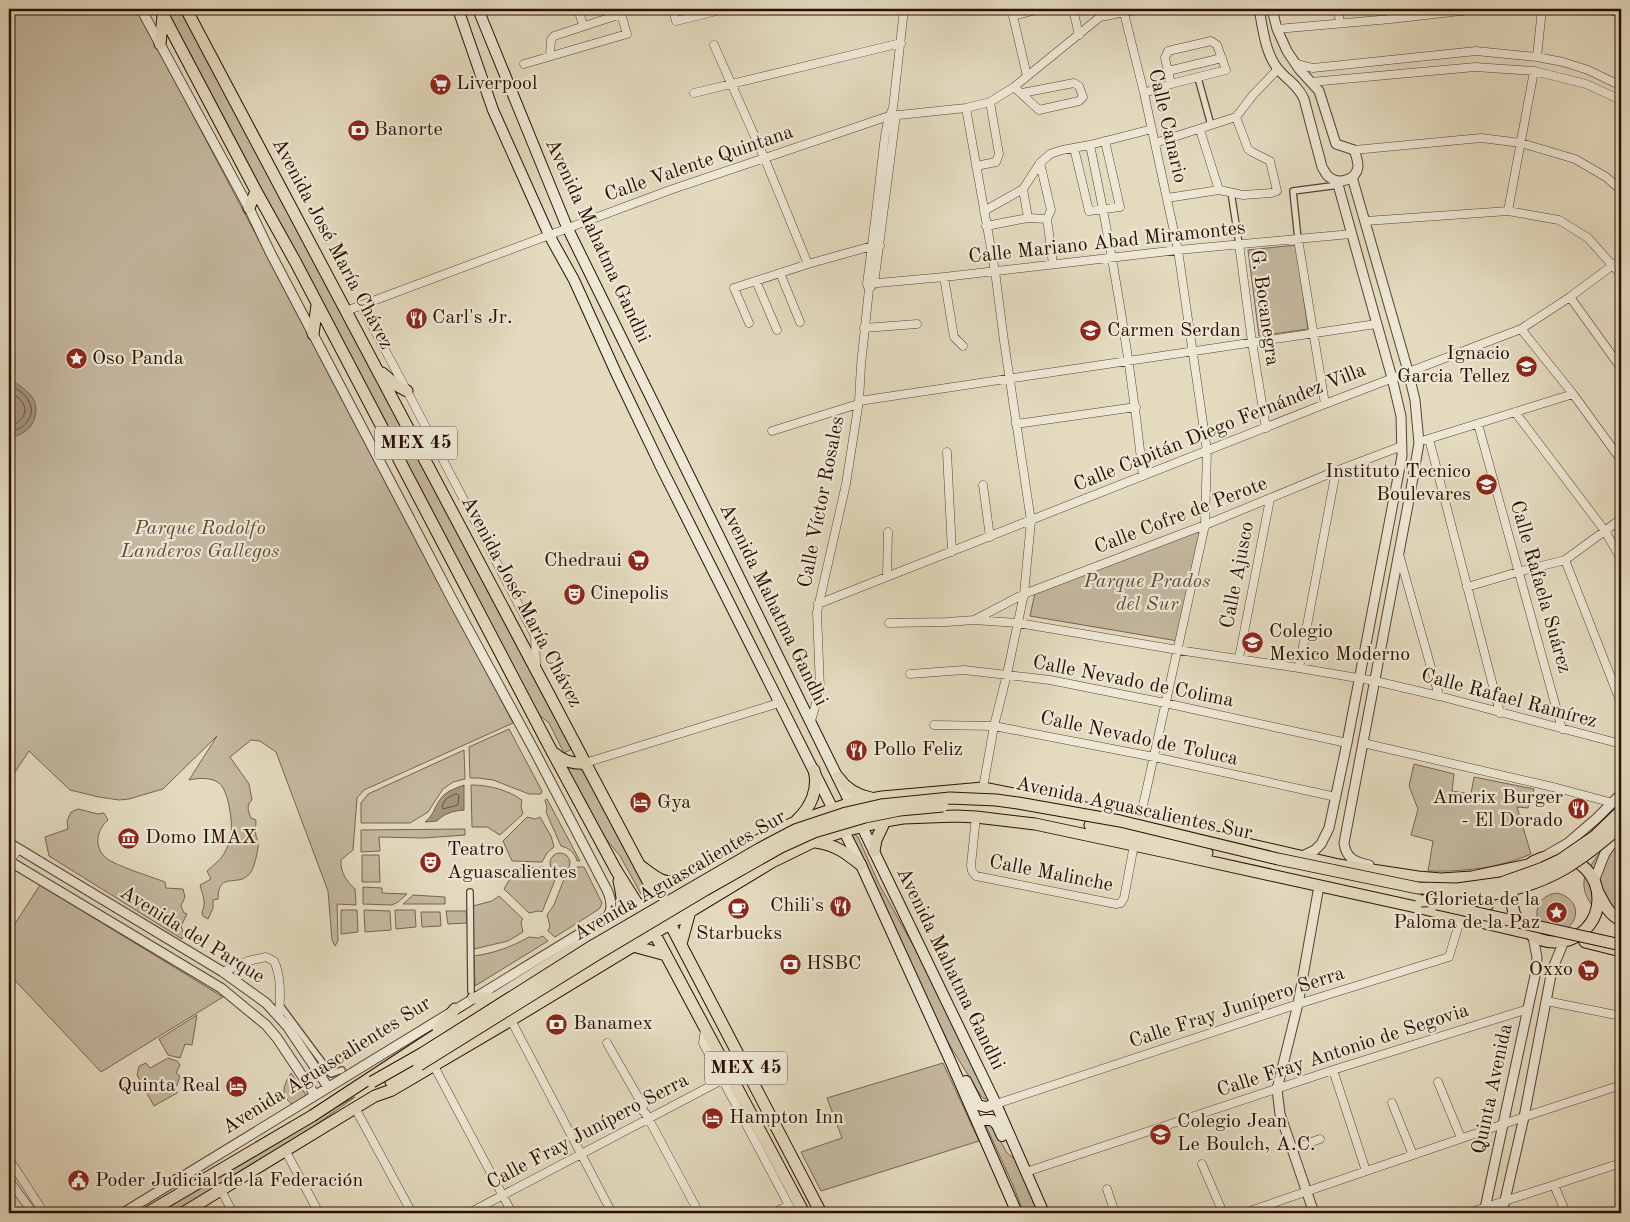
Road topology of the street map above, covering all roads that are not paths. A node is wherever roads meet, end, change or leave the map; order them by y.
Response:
1 (141, 9) edge
2 (186, 9) edge
3 (458, 9) edge
4 (478, 9) edge
5 (578, 9) edge
6 (673, 9) edge
7 (725, 9) edge
8 (904, 9) edge
9 (1040, 9) edge
10 (1073, 9) edge
11 (1140, 9) edge
12 (1259, 9) edge
13 (1272, 9) edge
14 (1338, 9) edge
15 (1390, 9) edge
16 (1478, 9) edge
17 (1542, 9) edge
18 (1608, 9) edge
19 (1123, 10) edge
20 (1443, 11) edge
21 (162, 12) edge
22 (1621, 14) edge
23 (1391, 19) junction
24 (1340, 23) junction
25 (583, 25) junction
26 (1278, 29) junction
27 (1079, 35) junction
28 (901, 43) junction
29 (160, 44) junction
30 (714, 45) dead end
31 (550, 56) junction
32 (1537, 57) junction
33 (1222, 58) junction
34 (1295, 63) junction
35 (524, 64) dead end
36 (1278, 69) junction
37 (1534, 71) junction
38 (1168, 72) junction
39 (1027, 76) junction
40 (1198, 78) junction
41 (1311, 82) junction
42 (730, 84) junction
43 (1171, 84) junction
44 (1621, 86) edge
45 (1014, 87) junction
46 (694, 93) dead end
47 (1022, 93) junction
48 (1144, 93) junction
49 (1621, 100) edge
50 (990, 102) junction
51 (966, 108) junction
52 (893, 113) junction
53 (1236, 117) junction
54 (1211, 125) junction
55 (1152, 130) junction
56 (1200, 130) junction
57 (1105, 141) junction
58 (1155, 143) junction
59 (1521, 143) junction
60 (1090, 145) junction
61 (1074, 148) junction
62 (1354, 150) junction
63 (764, 157) junction
64 (1040, 163) junction
65 (976, 166) junction
66 (1352, 177) junction
67 (1338, 183) junction
68 (1023, 189) junction
69 (1219, 190) junction
70 (1621, 190) edge
71 (256, 191) junction
72 (1231, 192) junction
73 (1167, 198) junction
74 (249, 208) junction
75 (1104, 208) junction
76 (984, 211) junction
77 (1508, 211) junction
78 (1028, 218) junction
79 (1047, 219) junction
80 (1366, 221) junction
81 (986, 226) junction
82 (567, 227) junction
83 (1351, 234) junction
84 (549, 236) junction
85 (1298, 239) junction
86 (1239, 244) junction
87 (876, 246) junction
88 (1178, 250) junction
89 (1113, 258) junction
90 (1621, 259) edge
91 (808, 264) junction
92 (1053, 264) junction
93 (1614, 265) junction
94 (995, 271) junction
95 (780, 273) junction
96 (1621, 275) edge
97 (944, 278) junction
98 (756, 281) junction
99 (870, 286) junction
100 (1570, 297) junction
101 (317, 305) junction
102 (360, 305) junction
103 (346, 311) junction
104 (800, 322) dead end
105 (749, 323) dead end
106 (917, 324) dead end
107 (1376, 324) junction
108 (864, 328) junction
109 (1521, 328) junction
110 (777, 330) dead end
111 (313, 334) junction
112 (1313, 334) junction
113 (1252, 342) junction
114 (963, 346) dead end
115 (1194, 351) junction
116 (1128, 361) junction
117 (375, 365) junction
118 (1621, 368) edge
119 (1408, 372) junction
120 (1392, 378) junction
121 (1010, 379) junction
122 (407, 391) junction
123 (1573, 394) junction
124 (859, 402) junction
125 (1325, 404) junction
126 (1136, 407) junction
127 (1515, 412) junction
128 (1016, 424) junction
129 (1478, 424) junction
130 (1266, 428) junction
131 (772, 431) dead end
132 (1429, 439) junction
133 (1418, 443) junction
134 (1402, 446) junction
135 (1207, 451) junction
136 (947, 452) dead end
137 (1621, 460) edge
138 (1336, 471) junction
139 (1143, 476) junction
140 (983, 485) dead end
141 (1270, 498) junction
142 (1621, 519) edge
143 (1031, 521) junction
144 (1205, 525) junction
145 (1605, 531) junction
146 (888, 532) dead end
147 (990, 537) junction
148 (1398, 551) junction
149 (952, 552) junction
150 (1621, 558) edge
151 (1565, 560) junction
152 (1518, 572) junction
153 (888, 576) junction
154 (1467, 588) junction
155 (1024, 594) junction
156 (818, 604) junction
157 (974, 620) junction
158 (1018, 622) junction
159 (889, 623) dead end
160 (1178, 650) junction
161 (1239, 658) junction
162 (536, 667) junction
163 (1299, 668) junction
164 (910, 674) dead end
165 (1007, 674) junction
166 (1359, 678) junction
167 (1375, 681) junction
168 (1439, 696) junction
169 (779, 703) junction
170 (1165, 703) junction
171 (1621, 704) edge
172 (1500, 713) junction
173 (532, 714) junction
174 (810, 721) junction
175 (519, 723) junction
176 (934, 725) dead end
177 (994, 726) junction
178 (1562, 729) junction
179 (1347, 743) junction
180 (1363, 743) junction
181 (1621, 744) edge
182 (550, 748) junction
183 (535, 752) junction
184 (1154, 757) junction
185 (585, 763) junction
186 (814, 770) junction
187 (838, 777) junction
188 (983, 788) junction
189 (1621, 794) edge
190 (882, 797) junction
191 (1336, 797) junction
192 (869, 799) junction
193 (851, 803) junction
194 (1617, 807) edge
195 (833, 809) junction
196 (976, 817) junction
197 (1140, 819) junction
198 (880, 822) junction
199 (793, 824) junction
200 (1621, 826) edge
201 (862, 827) junction
202 (1329, 828) junction
203 (1347, 829) junction
204 (778, 831) junction
205 (844, 831) junction
206 (1621, 831) edge
207 (814, 842) junction
208 (9, 844) edge
209 (1134, 845) junction
210 (18, 849) junction
211 (874, 850) junction
212 (788, 854) junction
213 (1302, 856) junction
214 (1542, 858) junction
215 (9, 861) edge
216 (639, 865) junction
217 (861, 865) junction
218 (1528, 865) junction
219 (616, 870) junction
220 (1398, 874) junction
221 (1472, 877) junction
222 (688, 880) junction
223 (1594, 880) junction
224 (1319, 886) junction
225 (470, 892) dead end
226 (1598, 892) junction
227 (656, 898) junction
228 (1421, 901) junction
229 (640, 908) junction
230 (690, 911) junction
231 (1460, 917) junction
232 (1621, 920) edge
233 (605, 924) junction
234 (670, 924) junction
235 (654, 933) junction
236 (1531, 935) junction
237 (1568, 940) junction
238 (681, 944) junction
239 (1621, 945) edge
240 (633, 946) junction
241 (1621, 951) edge
242 (566, 953) junction
243 (666, 955) junction
244 (224, 972) junction
245 (569, 985) junction
246 (472, 995) junction
247 (494, 998) junction
248 (1546, 1001) junction
249 (279, 1004) junction
250 (1298, 1004) junction
251 (455, 1009) junction
252 (1528, 1009) junction
253 (279, 1016) junction
254 (1621, 1016) edge
255 (511, 1020) junction
256 (705, 1030) junction
257 (432, 1038) junction
258 (607, 1042) dead end
259 (949, 1058) junction
260 (434, 1066) junction
261 (342, 1070) dead end
262 (1333, 1070) junction
263 (722, 1080) junction
264 (1438, 1082) dead end
265 (1621, 1085) edge
266 (328, 1087) junction
267 (1277, 1089) junction
268 (315, 1095) junction
269 (375, 1096) junction
270 (1392, 1103) dead end
271 (996, 1104) junction
272 (355, 1108) junction
273 (312, 1116) junction
274 (648, 1116) junction
275 (1524, 1117) junction
276 (977, 1122) junction
277 (1504, 1124) junction
278 (1461, 1138) junction
279 (1320, 1139) dead end
280 (1292, 1149) junction
281 (285, 1150) junction
282 (581, 1154) junction
283 (1413, 1155) junction
284 (9, 1159) edge
285 (1020, 1160) junction
286 (1621, 1163) edge
287 (1202, 1164) dead end
288 (1366, 1171) junction
289 (1026, 1172) junction
290 (9, 1180) edge
291 (177, 1180) junction
292 (197, 1183) junction
293 (1554, 1185) junction
294 (1107, 1189) dead end
295 (221, 1190) junction
296 (1307, 1191) junction
297 (503, 1196) junction
298 (1505, 1202) junction
299 (789, 1205) junction
300 (1485, 1210) edge
301 (33, 1213) edge
302 (44, 1213) edge
303 (123, 1213) edge
304 (147, 1213) edge
305 (183, 1213) edge
306 (233, 1213) edge
307 (319, 1213) edge
308 (412, 1213) edge
309 (469, 1213) edge
310 (512, 1213) edge
311 (612, 1213) edge
312 (699, 1213) edge
313 (774, 1213) edge
314 (793, 1213) edge
315 (804, 1213) edge
316 (821, 1213) edge
317 (1017, 1213) edge
318 (1044, 1213) edge
319 (1115, 1213) edge
320 (1223, 1213) edge
321 (1244, 1213) edge
322 (1314, 1213) edge
323 (1468, 1213) edge
324 (1502, 1213) edge
325 (1566, 1213) edge

1 - 29 street
2 - 103 main road, Avenida José María Chávez / MEX 45
3 - 84 main road, Avenida Mahatma Gandhi
4 - 82 main road, Avenida Mahatma Gandhi
5 - 25 street
6 - 7 street
8 - 28 street, Calle Víctor Rosales
9 - 39 street
10 - 27 street
11 - 19 street, Calle Valente Quintana
12 - 36 street
13 - 26 street
14 - 24 street
15 - 23 street
16 - 20 street
17 - 32 street
18 - 22 street
19 - 27 street, Calle Valente Quintana
19 - 48 street, Calle Canario
20 - 23 street
21 - 29 main road
21 - 71 main road, Avenida José María Chávez / MEX 45
23 - 24 street
24 - 26 street
25 - 31 street
25 - 31 street
26 - 34 street
27 - 39 street, Calle Valente Quintana
28 - 42 street
28 - 52 street, Calle Víctor Rosales
29 - 74 street
30 - 42 street
31 - 35 street
32 - 34 street
32 - 44 street
33 - 38 street
33 - 38 street
33 - 40 street
34 - 41 street
36 - 53 street
36 - 67 street
37 - 41 street
37 - 49 street
37 - 59 street
38 - 43 street
39 - 45 street, Calle Valente Quintana
40 - 43 street
40 - 54 street
41 - 62 street
42 - 46 street
42 - 63 street
43 - 48 street
45 - 47 street
45 - 50 street, Calle Valente Quintana
47 - 47 street
48 - 55 street, Calle Canario
50 - 51 street, Calle Valente Quintana
50 - 65 street
51 - 52 street, Calle Valente Quintana
51 - 65 street
52 - 63 street, Calle Valente Quintana
52 - 87 street, Calle Víctor Rosales
53 - 54 street
53 - 72 street
54 - 56 street
55 - 57 street
55 - 58 street, Calle Canario
56 - 58 street
56 - 69 street
57 - 60 street
57 - 75 street
58 - 73 street, Calle Canario
59 - 62 street
59 - 70 street
59 - 77 street
60 - 61 street
60 - 75 street
61 - 64 street
61 - 75 street
62 - 66 street
63 - 82 street, Calle Valente Quintana
63 - 91 street
64 - 68 street
64 - 79 street
65 - 76 street
66 - 67 street
66 - 80 street
67 - 83 street
67 - 85 street
68 - 76 street
68 - 78 street
69 - 72 street
69 - 73 street
71 - 74 main road
71 - 101 main road, Avenida José María Chávez / MEX 45
72 - 86 street, G. Bocanegra
73 - 88 street, Calle Canario
74 - 111 street
75 - 89 street
76 - 81 street
77 - 80 street
77 - 93 street
78 - 79 street
78 - 81 street
79 - 92 street
80 - 119 street
81 - 94 street
82 - 84 street, Calle Valente Quintana
82 - 174 main road, Avenida Mahatma Gandhi
83 - 85 street, Calle Mariano Abad Miramontes
83 - 107 street
84 - 102 street, Calle Valente Quintana
84 - 169 main road, Avenida Mahatma Gandhi
85 - 86 street, Calle Mariano Abad Miramontes
85 - 112 street
86 - 88 street, Calle Mariano Abad Miramontes
86 - 113 street, G. Bocanegra
87 - 91 street
87 - 99 street, Calle Víctor Rosales
88 - 89 street, Calle Mariano Abad Miramontes
88 - 115 street, Calle Canario
89 - 92 street, Calle Mariano Abad Miramontes
89 - 116 street
90 - 93 street, Calle Capitán Diego Fernández Villa
91 - 95 street
92 - 94 street, Calle Mariano Abad Miramontes
93 - 96 street
93 - 100 street, Calle Capitán Diego Fernández Villa
94 - 97 street, Calle Mariano Abad Miramontes
94 - 121 street
95 - 98 street
95 - 104 street
97 - 99 street, Calle Mariano Abad Miramontes
97 - 114 street
98 - 105 street
98 - 110 street
99 - 108 street, Calle Víctor Rosales
100 - 109 street, Calle Capitán Diego Fernández Villa
100 - 118 street
101 - 111 main road
101 - 173 main road, Avenida José María Chávez / MEX 45
102 - 103 street, Calle Valente Quintana
102 - 122 street
103 - 117 main road, Avenida José María Chávez / MEX 45
106 - 108 street
107 - 112 street
107 - 120 street
108 - 124 street, Calle Víctor Rosales
109 - 119 street, Calle Capitán Diego Fernández Villa
109 - 123 street
111 - 175 street
112 - 113 street
112 - 125 street
113 - 115 street
113 - 130 street, G. Bocanegra
115 - 116 street
115 - 135 street, Calle Canario
116 - 121 street
116 - 126 street
117 - 122 main road
117 - 162 main road, Avenida José María Chávez / MEX 45
119 - 120 street, Calle Capitán Diego Fernández Villa
119 - 133 street
120 - 125 street, Calle Capitán Diego Fernández Villa
120 - 134 street
121 - 124 street
121 - 128 street
122 - 162 street
123 - 127 street
123 - 137 street
124 - 131 street
124 - 156 street, Calle Víctor Rosales
125 - 130 street, Calle Capitán Diego Fernández Villa
126 - 128 street
126 - 139 street
127 - 129 street
127 - 145 street
128 - 143 street
129 - 132 street
129 - 152 street, Calle Rafaela Suárez
130 - 135 street, Calle Capitán Diego Fernández Villa
132 - 133 street
132 - 154 street
133 - 148 street
134 - 138 street, Calle Cofre de Perote
134 - 166 street
135 - 139 street, Calle Capitán Diego Fernández Villa
135 - 144 street, Calle Canario
136 - 149 street
138 - 141 street, Calle Cofre de Perote
138 - 163 street
139 - 143 street, Calle Capitán Diego Fernández Villa
140 - 147 street
141 - 144 street, Calle Cofre de Perote
141 - 161 street, Calle Ajusco
142 - 145 street
143 - 147 street, Calle Capitán Diego Fernández Villa
143 - 155 street
144 - 155 street, Calle Cofre de Perote
144 - 160 street, Calle Canario
145 - 150 street
145 - 151 street
146 - 153 street
147 - 149 street, Calle Capitán Diego Fernández Villa
148 - 167 street
148 - 168 street
149 - 153 street, Calle Capitán Diego Fernández Villa
151 - 152 street
151 - 171 street
152 - 154 street
152 - 178 street, Calle Rafaela Suárez
153 - 156 street, Calle Capitán Diego Fernández Villa
154 - 172 street
155 - 157 street, Calle Cofre de Perote
155 - 158 street
156 - 174 street, Calle Víctor Rosales
157 - 158 street, Calle Rafael Ramírez
157 - 159 street, Calle Rafael Ramírez
158 - 160 street, Calle Rafael Ramírez
158 - 165 street
160 - 161 street, Calle Rafael Ramírez
160 - 170 street, Calle Canario
161 - 163 street, Calle Rafael Ramírez
162 - 185 main road, Avenida José María Chávez / MEX 45
163 - 166 street, Calle Rafael Ramírez
164 - 165 street, Calle Nevado de Colima
165 - 170 street, Calle Nevado de Colima
165 - 177 street
166 - 167 street, Calle Rafael Ramírez
166 - 179 street
167 - 168 street, Calle Rafael Ramírez
167 - 180 street
168 - 172 street, Calle Rafael Ramírez
169 - 185 street
169 - 186 main road, Avenida Mahatma Gandhi
170 - 179 street, Calle Nevado de Colima
170 - 184 street, Calle Canario
172 - 178 street, Calle Rafael Ramírez
173 - 175 street
173 - 182 main road, Avenida José María Chávez / MEX 45
174 - 187 main road, Avenida Mahatma Gandhi
175 - 183 street
176 - 177 street, Calle Nevado de Toluca
177 - 184 street, Calle Nevado de Toluca
177 - 188 street
178 - 181 street, Calle Rafael Ramírez
179 - 191 street
180 - 194 street
180 - 203 street
182 - 183 street
182 - 185 main road
182 - 219 main road, Avenida José María Chávez / MEX 45
183 - 233 street
184 - 191 street, Calle Nevado de Toluca
184 - 197 street, Calle Canario
185 - 216 main road, Avenida José María Chávez / MEX 45
186 - 195 main road, Avenida Mahatma Gandhi
186 - 199 main road
187 - 190 main road
187 - 193 main road, Avenida Mahatma Gandhi
188 - 190 main road, Avenida Aguascalientes Sur
188 - 197 main road, Avenida Aguascalientes Sur
189 - 194 street, Avenida Aguascalientes Sur
190 - 192 main road, Avenida Aguascalientes Sur
191 - 202 street
192 - 193 main road, Avenida Aguascalientes Sur
192 - 198 main road
193 - 195 main road, Avenida Aguascalientes Sur
193 - 201 main road, Avenida Mahatma Gandhi
194 - 214 street, Avenida Aguascalientes Sur
194 - 273 main road, Avenida Aguascalientes Sur, bridge
195 - 199 main road, Avenida Aguascalientes Sur
195 - 205 main road, Avenida Mahatma Gandhi
196 - 198 main road, Avenida Aguascalientes Sur
196 - 209 main road, Avenida Aguascalientes Sur
196 - 209 street, Calle Malinche
197 - 213 main road, Avenida Aguascalientes Sur
198 - 201 main road, Avenida Aguascalientes Sur
198 - 211 main road
199 - 204 main road, Avenida Aguascalientes Sur
200 - 228 main road, Avenida Aguascalientes Sur, bridge
201 - 205 main road, Avenida Aguascalientes Sur
201 - 211 main road, Avenida Mahatma Gandhi
202 - 203 street
202 - 213 street
203 - 220 street
204 - 212 main road
204 - 222 main road, Avenida Aguascalientes Sur
205 - 207 main road, Avenida Aguascalientes Sur
205 - 217 main road, Avenida Mahatma Gandhi
206 - 223 street
207 - 212 main road, Avenida Aguascalientes Sur
207 - 217 main road
208 - 210 street, Avenida del Parque
209 - 224 main road, Avenida Aguascalientes Sur
210 - 215 street
210 - 244 street, Avenida del Parque
211 - 271 main road, Avenida Mahatma Gandhi
212 - 230 main road, Avenida Aguascalientes Sur
213 - 220 main road, Avenida Aguascalientes Sur
214 - 218 main road, Avenida Aguascalientes Sur
214 - 223 main road, Avenida Aguascalientes Sur
215 - 268 street, Avenida del Parque
216 - 222 main road
216 - 227 main road, Avenida José María Chávez / MEX 45
217 - 259 main road, Avenida Mahatma Gandhi
218 - 221 main road, Avenida Aguascalientes Sur
218 - 236 main road
219 - 229 main road, Avenida José María Chávez / MEX 45
219 - 233 main road
220 - 221 main road, Avenida Aguascalientes Sur
221 - 231 main road
222 - 227 main road, Avenida Aguascalientes Sur
223 - 226 main road, Avenida Aguascalientes Sur
224 - 231 main road, Avenida Aguascalientes Sur
224 - 250 street
225 - 246 street
226 - 232 main road, Avenida Aguascalientes Sur
226 - 237 main road, Avenida Aguascalientes Sur
227 - 229 main road, Avenida Aguascalientes Sur
227 - 234 main road, Avenida José María Chávez / MEX 45
228 - 239 main road, bridge
228 - 269 main road, Avenida Aguascalientes Sur, bridge
229 - 233 main road, Avenida Aguascalientes Sur
229 - 235 main road, Avenida José María Chávez / MEX 45
230 - 234 main road, Avenida Aguascalientes Sur
230 - 238 main road
231 - 236 main road, Avenida Aguascalientes Sur
231 - 250 street, Calle Fray Junípero Serra
233 - 242 main road, Avenida Aguascalientes Sur
233 - 246 street, Avenida Aguascalientes Sur
234 - 235 main road, Avenida Aguascalientes Sur
234 - 238 main road, Avenida José María Chávez / MEX 45
235 - 240 main road, Avenida Aguascalientes Sur
235 - 243 main road, Avenida José María Chávez / MEX 45
236 - 237 main road, Avenida Aguascalientes Sur
236 - 252 street, Quinta Avenida
237 - 241 main road, Avenida Aguascalientes Sur
237 - 248 street, Quinta Avenida
238 - 316 main road, Avenida José María Chávez / MEX 45
240 - 243 main road
240 - 245 main road, Avenida Aguascalientes Sur
242 - 245 main road
242 - 247 main road, Avenida Aguascalientes Sur
243 - 256 main road, Avenida José María Chávez / MEX 45
244 - 249 street
244 - 253 street, Avenida del Parque
245 - 255 main road, Avenida Aguascalientes Sur
246 - 247 main road
246 - 251 street, Avenida Aguascalientes Sur
247 - 257 main road, Avenida Aguascalientes Sur
248 - 254 street
248 - 275 street, Quinta Avenida
249 - 253 street
249 - 261 street
250 - 267 street
250 - 271 street, Calle Fray Junípero Serra
251 - 257 main road
251 - 266 street, Avenida Aguascalientes Sur
252 - 262 street, Calle Fray Antonio de Segovia
252 - 277 street, Quinta Avenida
253 - 266 street, Avenida del Parque
255 - 260 main road, Avenida Aguascalientes Sur
255 - 282 street
256 - 263 street, Avenida José María Chávez
256 - 315 main road, Avenida José María Chávez / MEX 45
257 - 273 main road, Avenida Aguascalientes Sur
258 - 274 street
259 - 271 main road
259 - 276 main road, Avenida Mahatma Gandhi
260 - 269 main road, Avenida Aguascalientes Sur
260 - 297 street
262 - 267 street, Calle Fray Antonio de Segovia
262 - 288 street
263 - 274 street, Calle Fray Junípero Serra
263 - 299 street, Avenida José María Chávez
264 - 278 street
265 - 275 street
266 - 268 street, Avenida Aguascalientes Sur
267 - 280 street
267 - 289 street, Calle Fray Antonio de Segovia
268 - 291 street, Avenida Aguascalientes Sur
269 - 272 main road, Avenida Aguascalientes Sur
270 - 283 street
271 - 285 main road, Avenida Mahatma Gandhi
272 - 281 main road, Avenida Aguascalientes Sur
272 - 308 street
273 - 292 main road, Avenida Aguascalientes Sur
274 - 282 street, Calle Fray Junípero Serra
274 - 312 street
275 - 277 street
275 - 298 street, Quinta Avenida
276 - 285 main road
276 - 317 main road, Avenida Mahatma Gandhi
277 - 278 street
277 - 300 street, Quinta Avenida
278 - 283 street
279 - 280 street
280 - 296 street
281 - 295 main road, Avenida Aguascalientes Sur
281 - 307 street
282 - 297 street, Calle Fray Junípero Serra
282 - 311 street
283 - 288 street
284 - 302 street
285 - 289 main road, Avenida Mahatma Gandhi
286 - 293 street
287 - 320 street
288 - 296 street
289 - 318 main road, Avenida Mahatma Gandhi
290 - 301 street
291 - 292 main road
291 - 303 street, Avenida Aguascalientes Sur
292 - 304 main road, Avenida Aguascalientes Sur
293 - 298 street
293 - 325 street
294 - 319 street
295 - 305 main road, Avenida Aguascalientes Sur
295 - 306 street
296 - 321 street
296 - 322 street
297 - 309 street, Calle Fray Junípero Serra
297 - 310 street
298 - 300 street
298 - 324 street, Quinta Avenida
299 - 313 street
299 - 314 street, Avenida José María Chávez
300 - 323 street

